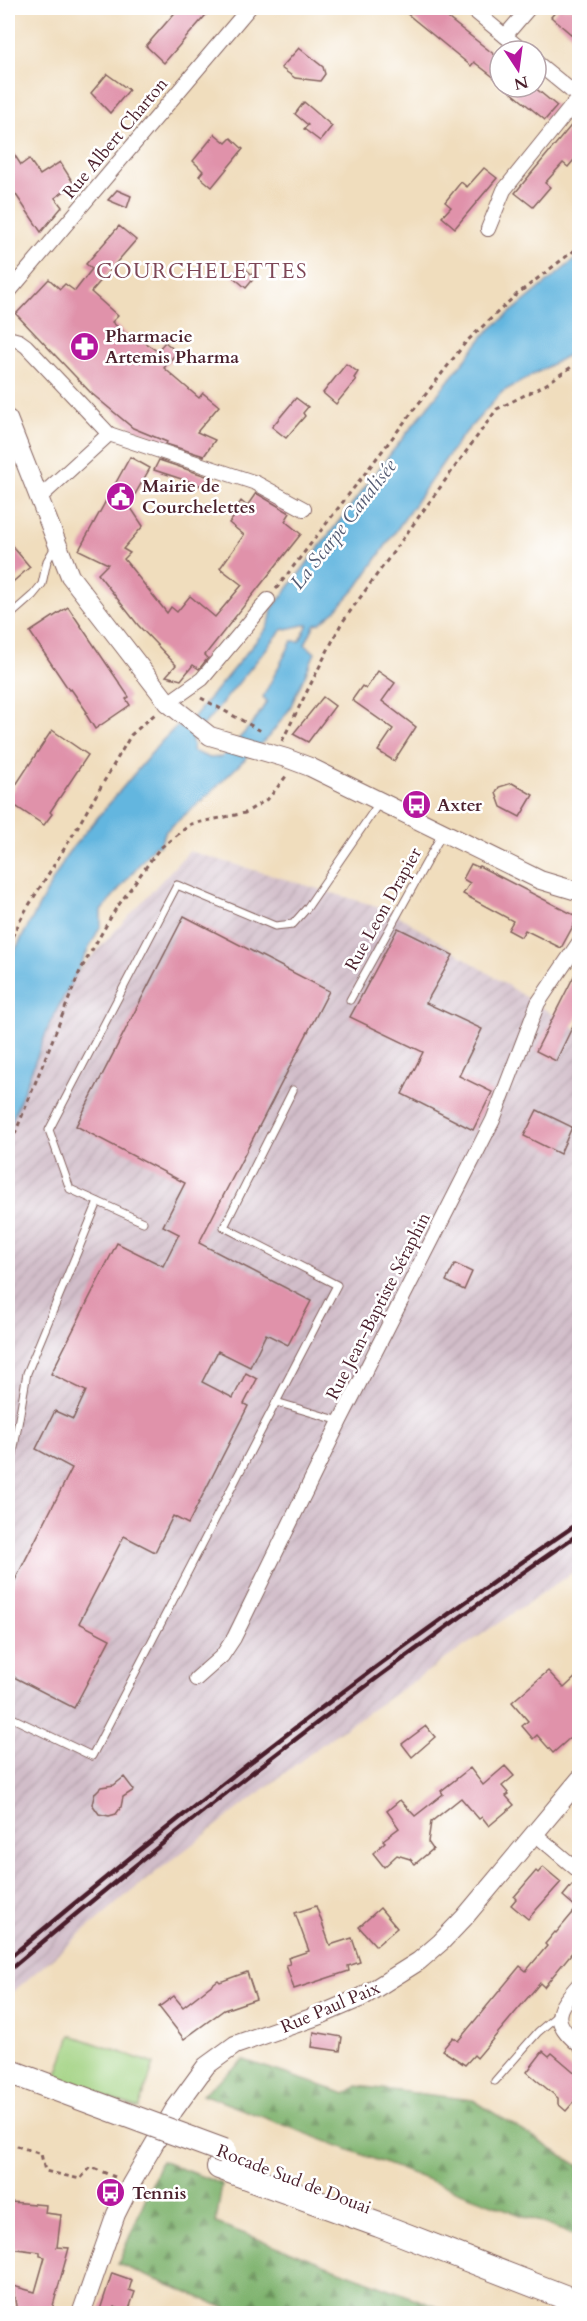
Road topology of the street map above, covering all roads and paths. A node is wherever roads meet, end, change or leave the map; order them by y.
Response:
1 (249, 8) edge
2 (471, 8) edge
3 (529, 8) edge
4 (505, 36) junction
5 (509, 39) edge
6 (548, 72) edge
7 (579, 97) edge
8 (488, 229) dead end
9 (579, 246) edge
10 (8, 293) edge
11 (8, 338) edge
12 (579, 361) edge
13 (9, 418) edge
14 (109, 434) junction
15 (39, 498) junction
16 (304, 509) dead end
17 (56, 545) junction
18 (268, 600) joint
19 (8, 617) edge
20 (198, 696) dead end
21 (173, 707) junction
22 (265, 733) dead end
23 (274, 747) junction
24 (297, 762) junction
25 (380, 801) junction
26 (443, 832) junction
27 (579, 892) edge
28 (579, 941) edge
29 (8, 945) edge
30 (350, 1000) dead end
31 (293, 1090) dead end
32 (8, 1151) edge
33 (98, 1202) junction
34 (143, 1222) dead end
35 (276, 1402) junction
36 (340, 1421) junction
37 (8, 1482) edge
38 (196, 1679) dead end
39 (8, 1716) edge
40 (579, 1779) edge
41 (535, 1834) junction
42 (579, 1872) edge
43 (579, 1983) edge
44 (559, 2014) junction
45 (579, 2046) edge
46 (8, 2071) edge
47 (495, 2081) dead end
48 (8, 2089) edge
49 (8, 2143) edge
50 (221, 2159) junction
51 (130, 2184) junction
52 (579, 2288) edge
53 (579, 2303) edge
54 (81, 2313) edge

1 - 10 street, Rue Albert Charton
2 - 4 street
3 - 4 street
4 - 5 street
6 - 7 street
7 - 8 street
9 - 18 path
11 - 14 street
12 - 23 path
13 - 15 street
14 - 15 street
14 - 16 street
15 - 17 street
17 - 19 lane
17 - 21 street
18 - 21 street
20 - 22 path
21 - 23 street
21 - 29 path
23 - 24 street
24 - 25 street
24 - 32 path
25 - 26 street
25 - 33 lane
26 - 27 street
26 - 30 lane, Rue Leon Drapier
28 - 36 street, Rue Jean-Baptiste Séraphin
31 - 35 lane
33 - 34 lane
33 - 37 lane
35 - 36 lane
35 - 39 lane
36 - 38 street, Rue Jean-Baptiste Séraphin
40 - 41 street, Rue Paul Paix
41 - 42 street
41 - 51 street, Rue Paul Paix
43 - 44 street
44 - 45 street
44 - 47 lane
46 - 50 highway, Rocade Sud de Douai, bridge
48 - 50 highway, Rocade Sud de Douai
49 - 51 path
50 - 52 highway, Rocade Sud de Douai
50 - 53 highway, Rocade Sud de Douai
51 - 54 street, Rue Paul Paix

